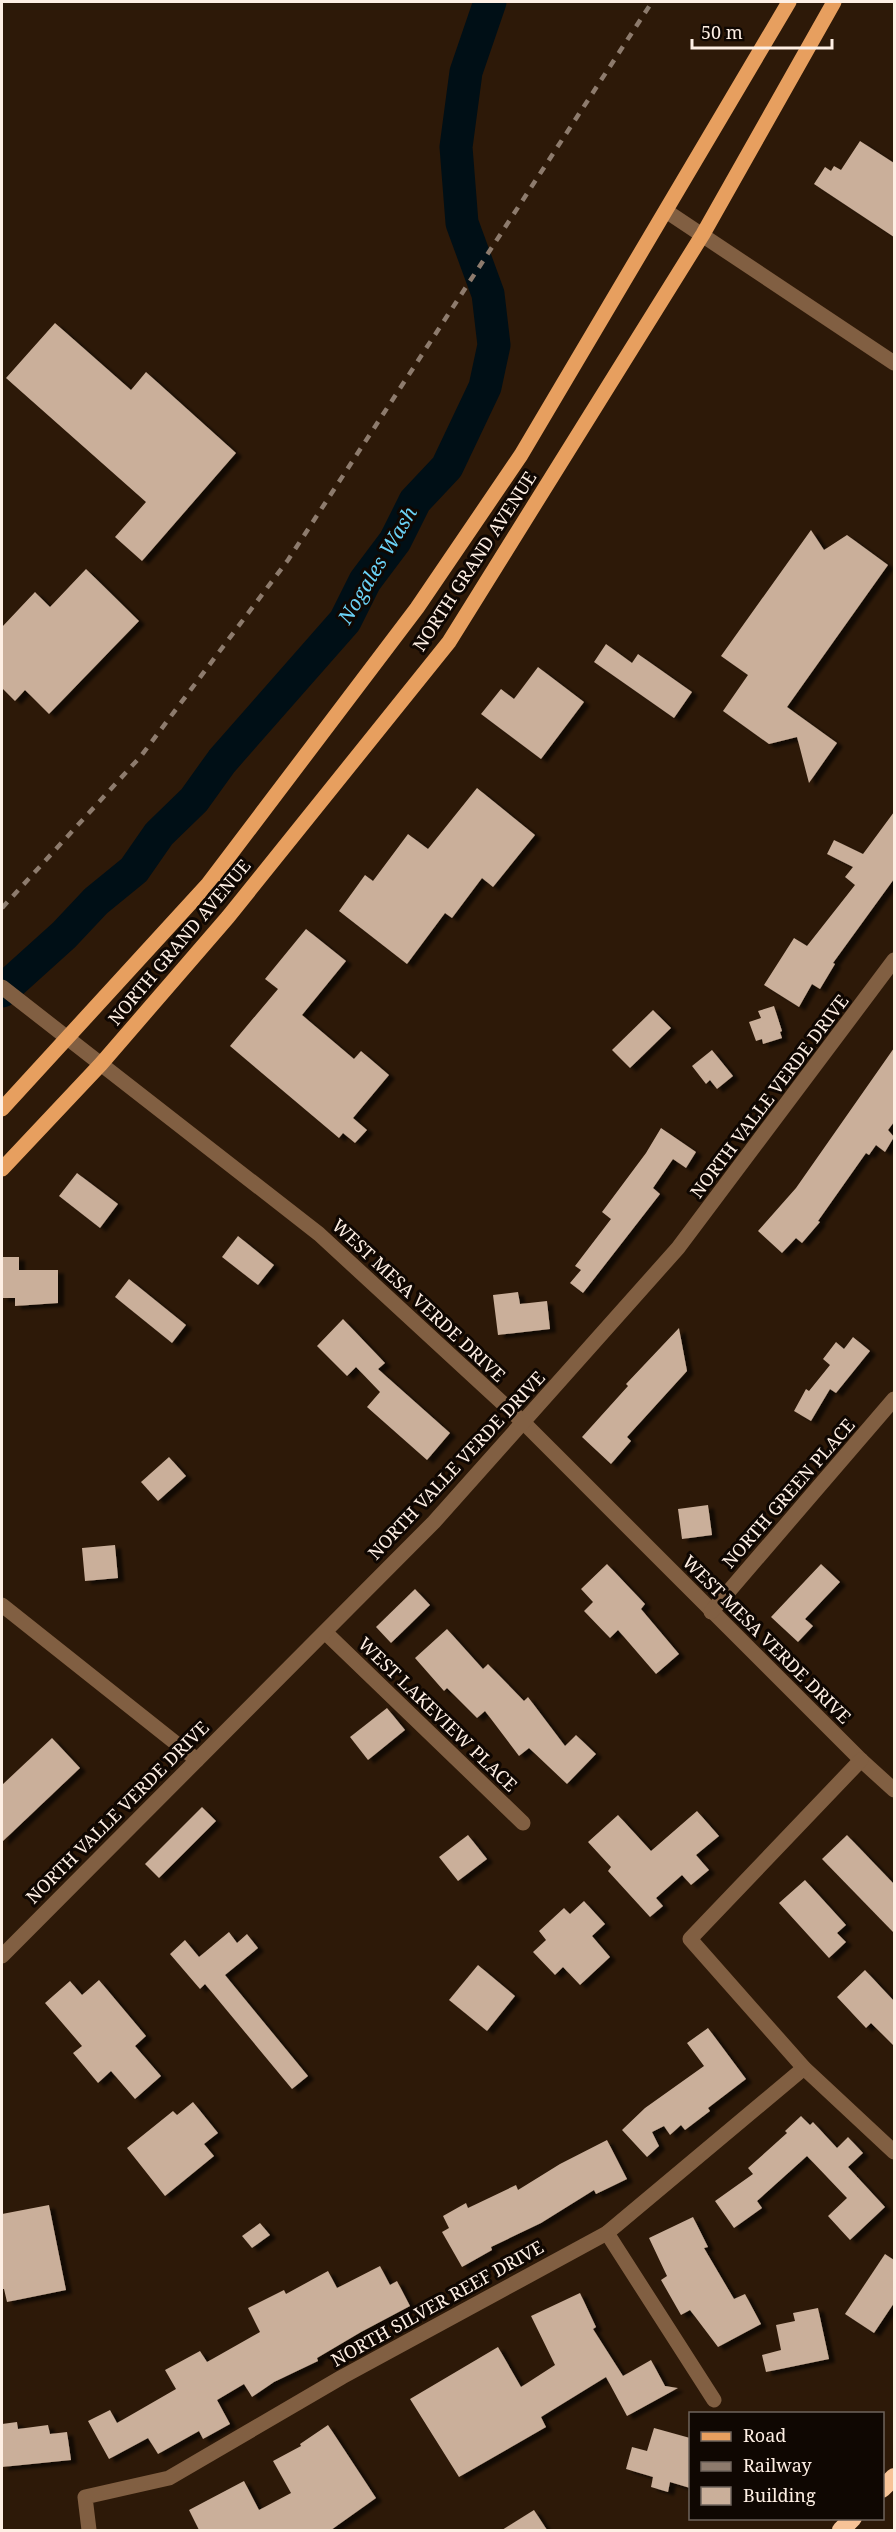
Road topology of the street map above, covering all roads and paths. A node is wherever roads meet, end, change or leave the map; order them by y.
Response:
1 (789, 2) edge
2 (834, 2) edge
3 (666, 211) junction
4 (703, 234) junction
5 (894, 363) edge
6 (894, 960) edge
7 (2, 987) edge
8 (67, 1038) junction
9 (101, 1064) junction
10 (2, 1108) edge
11 (2, 1169) edge
12 (894, 1399) edge
13 (523, 1422) junction
14 (2, 1605) edge
15 (711, 1612) junction
16 (326, 1632) junction
17 (197, 1760) junction
18 (861, 1760) junction
19 (894, 1790) edge
20 (523, 1823) dead end
21 (2, 1956) edge
22 (804, 2067) junction
23 (894, 2152) edge
24 (607, 2233) junction
25 (714, 2400) dead end
26 (89, 2530) edge

1 - 3 main road, NORTH GRAND AVENUE
2 - 4 main road, NORTH GRAND AVENUE
3 - 4 street
3 - 8 main road, NORTH GRAND AVENUE
4 - 5 street
4 - 9 main road, NORTH GRAND AVENUE
6 - 13 street, NORTH VALLE VERDE DRIVE
7 - 8 street, WEST MESA VERDE DRIVE
8 - 9 street, WEST MESA VERDE DRIVE
8 - 10 main road, NORTH GRAND AVENUE
9 - 11 main road, NORTH GRAND AVENUE
9 - 13 street, WEST MESA VERDE DRIVE
12 - 15 street, NORTH GREEN PLACE
13 - 15 street, WEST MESA VERDE DRIVE
13 - 16 street, NORTH VALLE VERDE DRIVE
14 - 17 street
15 - 18 street, WEST MESA VERDE DRIVE
16 - 17 street, NORTH VALLE VERDE DRIVE
16 - 20 street, WEST LAKEVIEW PLACE
17 - 21 street, NORTH VALLE VERDE DRIVE
18 - 19 street, WEST MESA VERDE DRIVE
18 - 22 street
22 - 23 street
22 - 24 street, NORTH SILVER REEF DRIVE
24 - 25 street
24 - 26 street, NORTH SILVER REEF DRIVE

